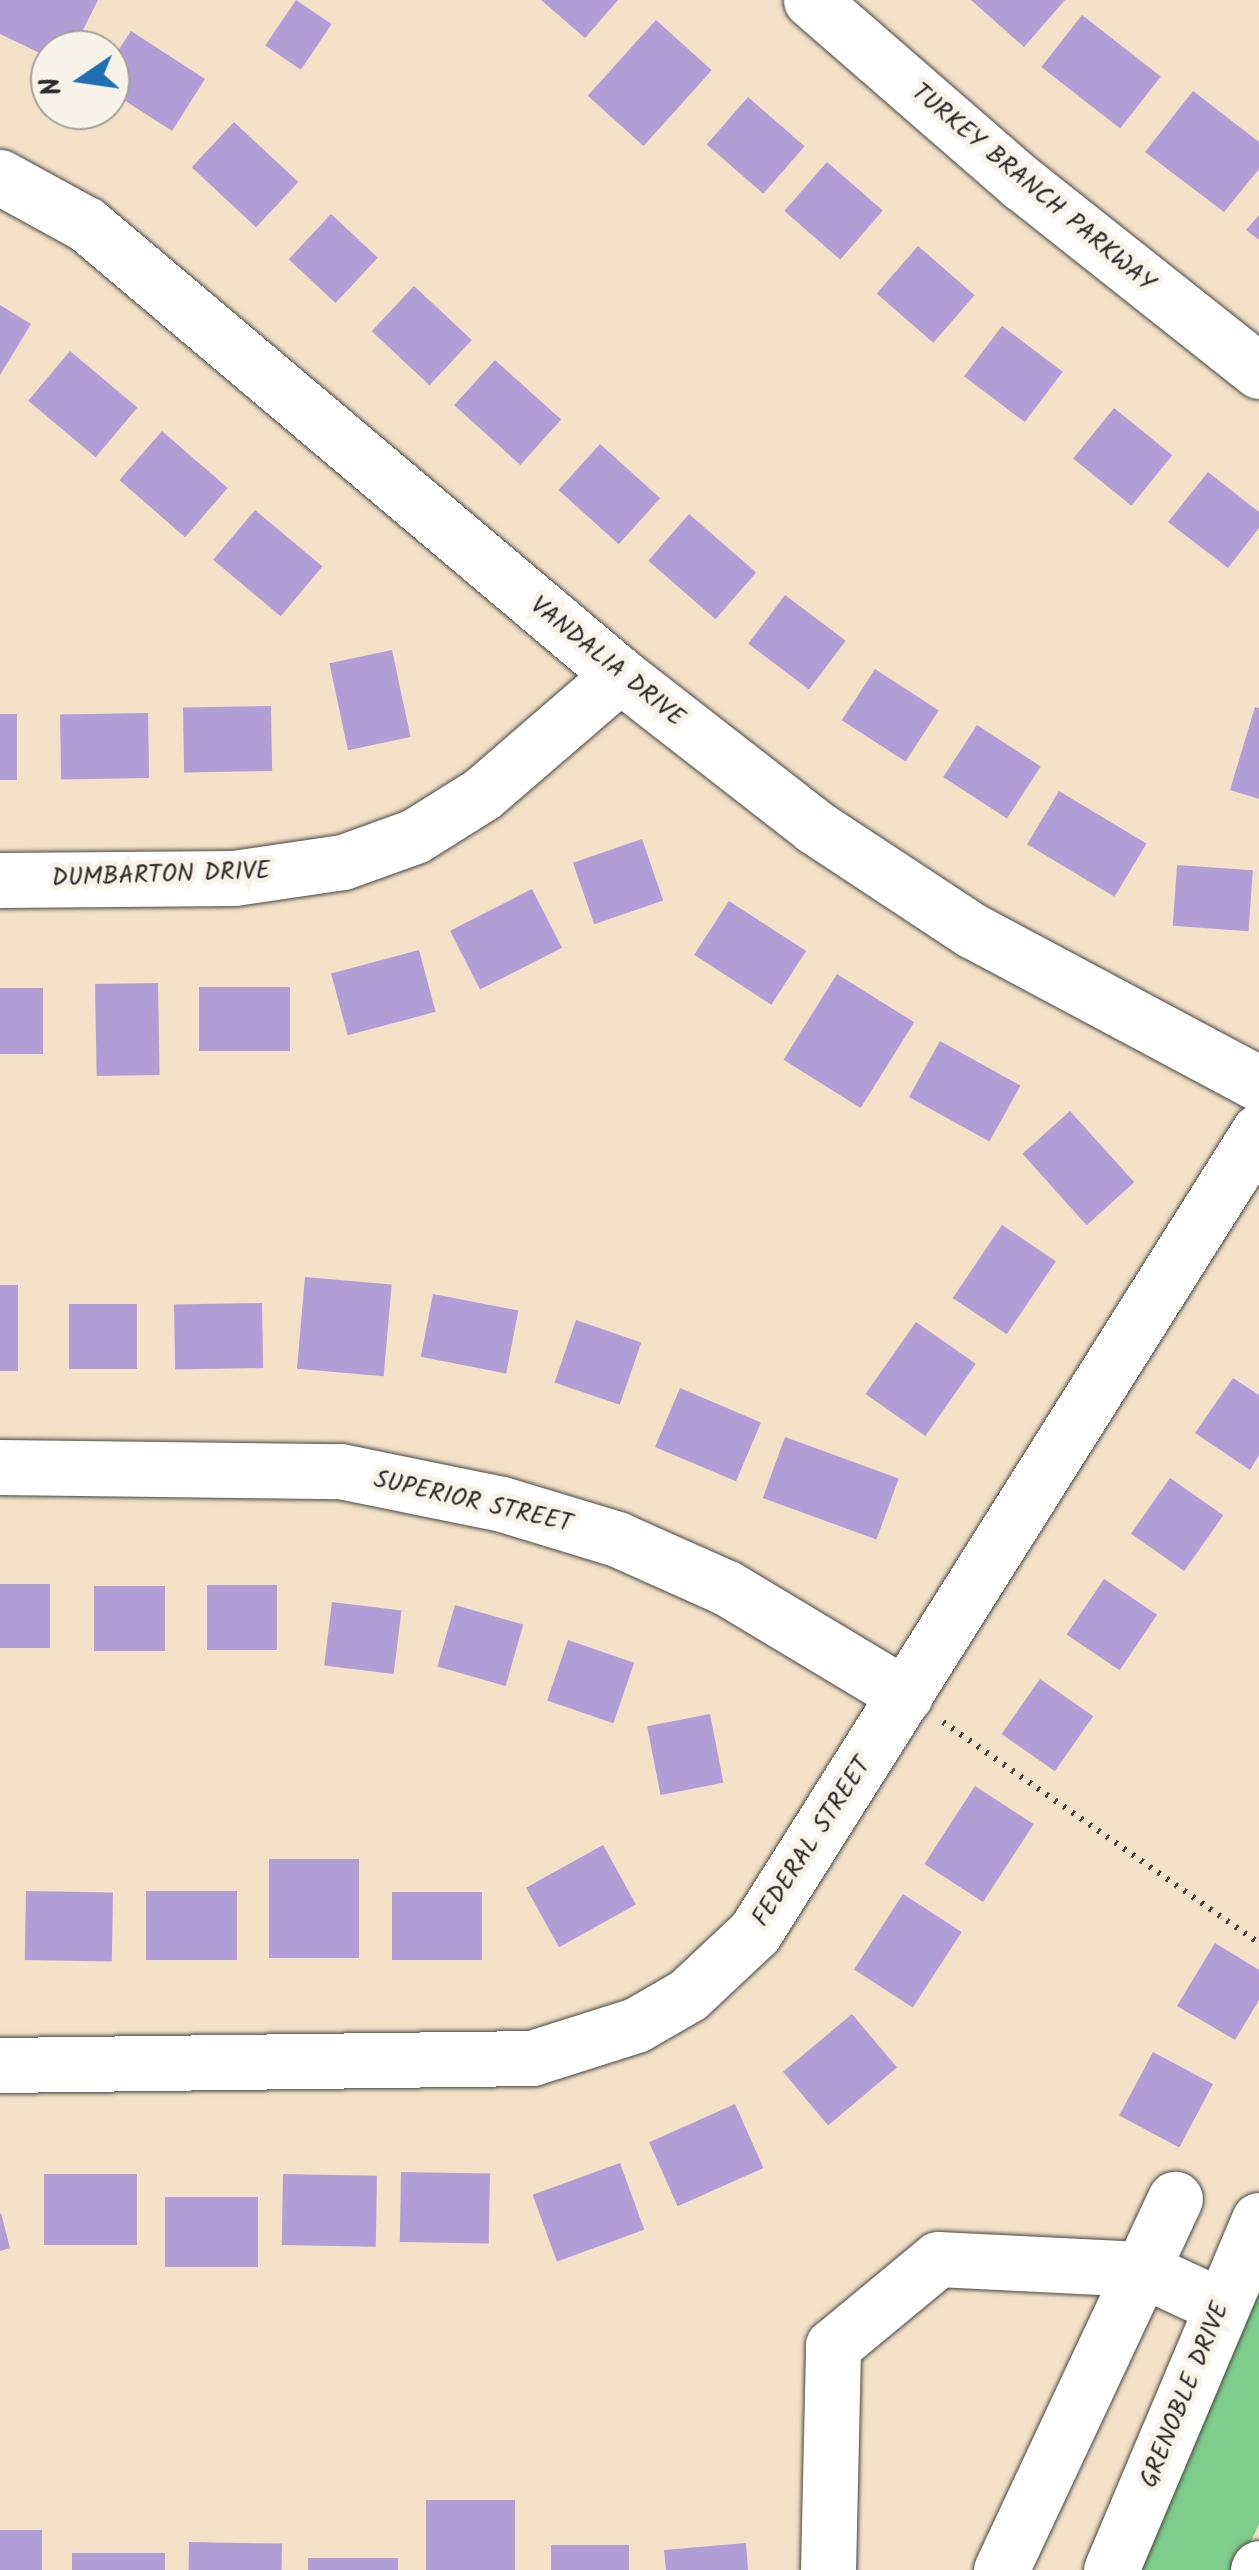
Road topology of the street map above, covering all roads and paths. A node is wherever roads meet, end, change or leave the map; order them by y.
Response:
1 (811, 0) edge
2 (0, 176) edge
3 (1259, 371) edge
4 (620, 675) junction
5 (0, 880) edge
6 (1259, 1084) edge
7 (1259, 1131) edge
8 (0, 1468) edge
9 (906, 1696) junction
10 (1259, 1943) edge
11 (0, 2065) edge
12 (1175, 2199) dead end
13 (1259, 2220) edge
14 (1141, 2269) junction
15 (1221, 2306) junction
16 (828, 2570) edge
17 (1001, 2570) edge
18 (1111, 2570) edge

1 - 3 street, TURKEY BRANCH PARKWAY
2 - 4 street, VANDALIA DRIVE
4 - 5 street, DUMBARTON DRIVE
4 - 6 street, VANDALIA DRIVE
7 - 9 street, FEDERAL STREET
8 - 9 street, SUPERIOR STREET
9 - 10 path
9 - 11 street, FEDERAL STREET
12 - 14 street
13 - 15 street, GRENOBLE DRIVE
14 - 15 street
14 - 16 street
14 - 17 street
15 - 18 street, GRENOBLE DRIVE

